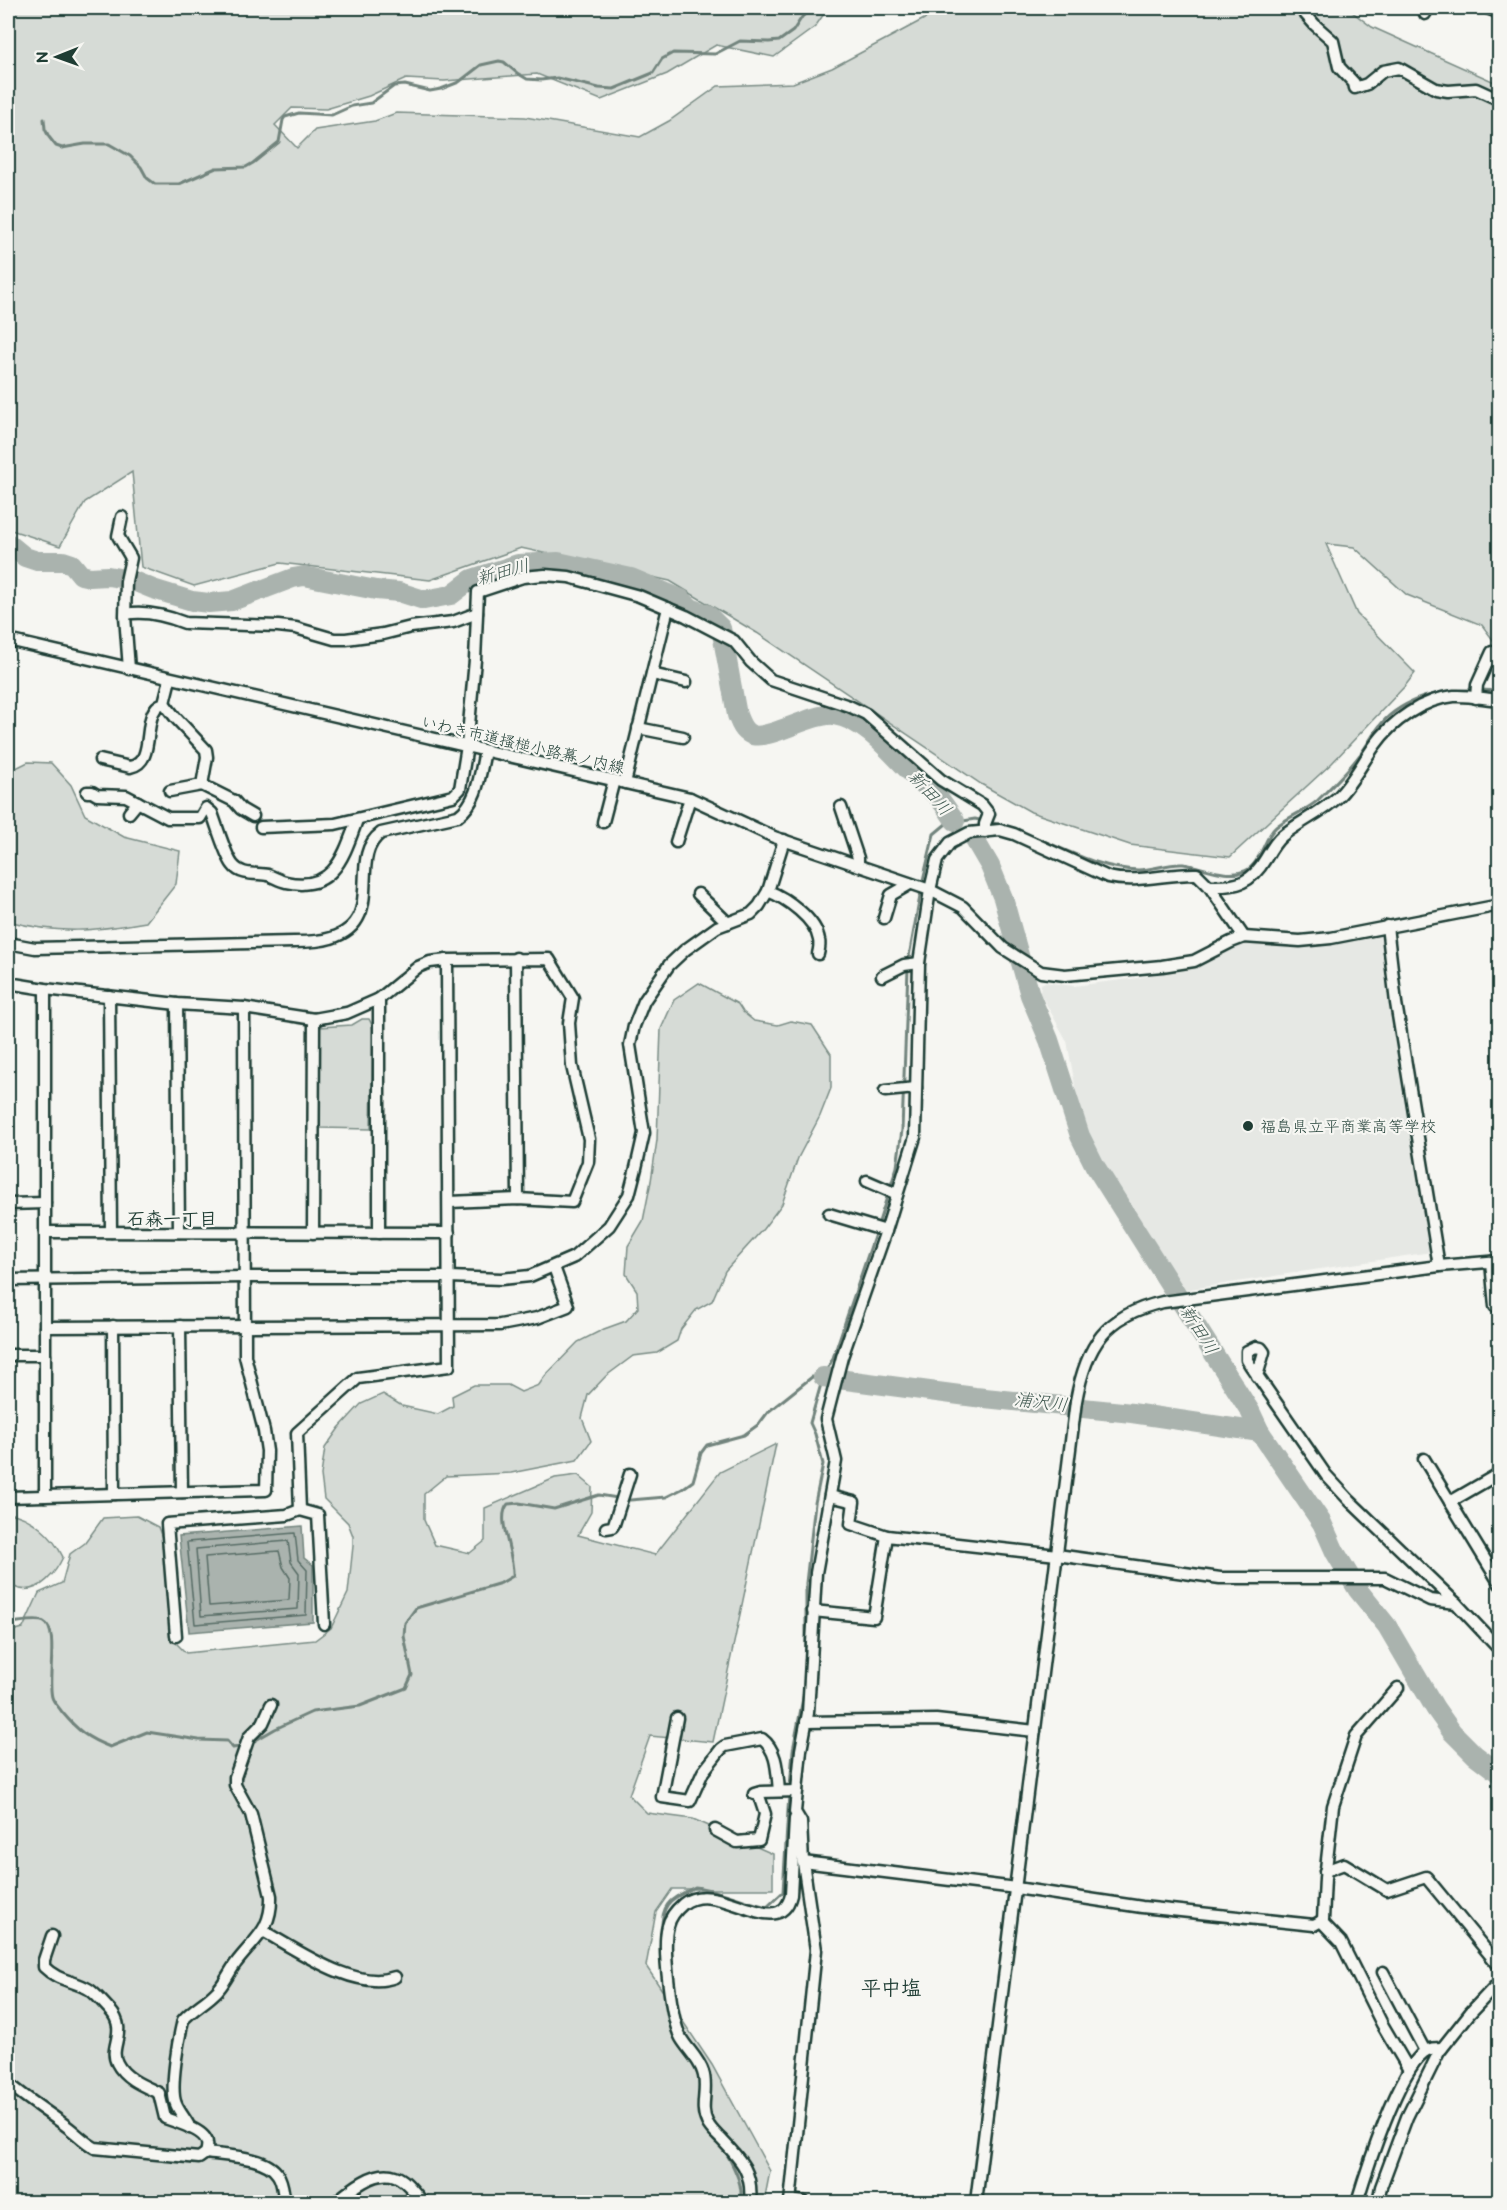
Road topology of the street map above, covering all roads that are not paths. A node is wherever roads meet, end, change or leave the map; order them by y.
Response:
1 (1300, 8) edge
2 (1487, 8) edge
3 (1500, 13) edge
4 (1500, 100) edge
5 (122, 517) dead end
6 (668, 608) junction
7 (477, 613) junction
8 (126, 614) junction
9 (8, 640) edge
10 (1492, 652) dead end
11 (129, 669) junction
12 (652, 674) junction
13 (170, 679) junction
14 (686, 682) dead end
15 (1476, 698) junction
16 (1500, 700) edge
17 (164, 703) junction
18 (638, 728) junction
19 (683, 736) dead end
20 (467, 746) junction
21 (485, 751) junction
22 (100, 760) dead end
23 (619, 781) junction
24 (202, 785) junction
25 (170, 791) dead end
26 (87, 792) dead end
27 (690, 798) junction
28 (138, 802) junction
29 (841, 807) dead end
30 (129, 813) dead end
31 (253, 816) dead end
32 (357, 820) junction
33 (603, 822) dead end
34 (985, 825) junction
35 (261, 827) dead end
36 (784, 840) junction
37 (676, 842) dead end
38 (858, 865) junction
39 (1209, 886) junction
40 (921, 887) junction
41 (768, 891) junction
42 (698, 894) dead end
43 (1500, 905) edge
44 (884, 918) dead end
45 (728, 923) junction
46 (1387, 926) junction
47 (1244, 937) junction
48 (8, 943) edge
49 (818, 954) dead end
50 (516, 958) junction
51 (447, 960) junction
52 (919, 963) junction
53 (882, 976) dead end
54 (8, 983) edge
55 (45, 989) junction
56 (109, 996) junction
57 (379, 999) junction
58 (177, 1004) junction
59 (244, 1008) junction
60 (314, 1019) junction
61 (916, 1088) junction
62 (885, 1091) dead end
63 (867, 1180) dead end
64 (897, 1194) junction
65 (518, 1199) junction
66 (450, 1202) junction
67 (45, 1203) junction
68 (8, 1204) edge
69 (829, 1214) dead end
70 (886, 1231) junction
71 (45, 1232) junction
72 (111, 1232) junction
73 (245, 1232) junction
74 (179, 1233) junction
75 (313, 1233) junction
76 (379, 1233) junction
77 (449, 1233) junction
78 (1495, 1262) edge
79 (1439, 1266) junction
80 (554, 1267) junction
81 (449, 1276) junction
82 (245, 1277) junction
83 (8, 1280) edge
84 (45, 1280) junction
85 (1498, 1304) edge
86 (449, 1324) junction
87 (246, 1325) junction
88 (112, 1326) junction
89 (180, 1326) junction
90 (45, 1327) junction
91 (8, 1355) edge
92 (45, 1355) junction
93 (1257, 1376) dead end
94 (1424, 1459) dead end
95 (1500, 1473) edge
96 (630, 1474) dead end
97 (182, 1492) junction
98 (114, 1494) junction
99 (45, 1496) junction
100 (830, 1496) junction
101 (8, 1497) edge
102 (1450, 1502) junction
103 (300, 1510) junction
104 (606, 1528) dead end
105 (887, 1536) junction
106 (1057, 1556) junction
107 (1500, 1584) edge
108 (1456, 1603) junction
109 (813, 1611) junction
110 (324, 1624) dead end
111 (176, 1636) dead end
112 (1500, 1650) edge
113 (1398, 1688) dead end
114 (272, 1705) dead end
115 (678, 1718) dead end
116 (806, 1722) junction
117 (1035, 1731) junction
118 (779, 1791) junction
119 (797, 1791) junction
120 (795, 1812) junction
121 (715, 1830) dead end
122 (803, 1862) junction
123 (1325, 1871) junction
124 (1016, 1888) junction
125 (1321, 1921) junction
126 (263, 1931) junction
127 (52, 1936) dead end
128 (1500, 1967) edge
129 (1383, 1972) dead end
130 (395, 1977) dead end
131 (1500, 1981) edge
132 (1442, 2048) junction
133 (1425, 2051) junction
134 (1409, 2070) junction
135 (8, 2083) edge
136 (190, 2128) junction
137 (206, 2153) junction
138 (790, 2201) edge
139 (285, 2202) edge
140 (336, 2202) edge
141 (423, 2202) edge
142 (750, 2202) edge
143 (804, 2202) edge
144 (976, 2202) edge
145 (1357, 2202) edge
146 (1378, 2202) edge

1 - 4 street
2 - 3 street
5 - 8 street
6 - 7 street
6 - 12 street
6 - 34 street
7 - 8 street
7 - 20 street
8 - 11 street
9 - 11 street, いわき市道搔槌小路幕ノ内線
10 - 15 street
11 - 13 street, いわき市道搔槌小路幕ノ内線
12 - 14 street
12 - 18 street
13 - 17 street
13 - 20 street, いわき市道搔槌小路幕ノ内線
15 - 16 street
15 - 39 street
17 - 22 street
17 - 24 street
18 - 19 street
18 - 23 street
20 - 21 street, いわき市道搔槌小路幕ノ内線
20 - 32 street
21 - 23 street, いわき市道搔槌小路幕ノ内線
21 - 48 street
23 - 27 street, いわき市道搔槌小路幕ノ内線
23 - 33 street
24 - 25 street
24 - 31 street
26 - 28 street
27 - 36 street, いわき市道搔槌小路幕ノ内線
27 - 37 street
28 - 30 street
28 - 32 street
29 - 38 street
32 - 35 street
34 - 39 street
34 - 40 street
36 - 38 street, いわき市道搔槌小路幕ノ内線
36 - 41 street
38 - 40 street, いわき市道搔槌小路幕ノ内線
39 - 47 street
40 - 44 street
40 - 47 street, いわき市道搔槌小路幕ノ内線
40 - 52 street
41 - 45 street
41 - 49 street
42 - 45 street
43 - 46 street
45 - 80 street
46 - 47 street
46 - 79 street
50 - 51 street
50 - 65 street
50 - 65 street
51 - 57 street
51 - 66 street
52 - 53 street
52 - 61 street
54 - 55 street
55 - 56 street
55 - 67 street
56 - 58 street
56 - 72 street
57 - 60 street
57 - 76 street
58 - 59 street
58 - 74 street
59 - 60 street
59 - 73 street
60 - 75 street
61 - 62 street
61 - 64 street
63 - 64 street
64 - 70 street
65 - 66 street
66 - 77 street
67 - 68 street
67 - 71 street
69 - 70 street
70 - 100 street
71 - 72 street
71 - 84 street
72 - 74 street
73 - 74 street
73 - 75 street
73 - 82 street
75 - 76 street
76 - 77 street
77 - 81 street
78 - 79 street
78 - 85 street
79 - 106 street
80 - 81 street
80 - 86 street
81 - 82 street
81 - 86 street
82 - 84 street
82 - 87 street
83 - 84 street
84 - 90 street
86 - 87 street
86 - 103 street
87 - 89 street
87 - 97 street
88 - 89 street
88 - 90 street
88 - 98 street
89 - 97 street
90 - 92 street
91 - 92 street
92 - 99 street
93 - 108 street
94 - 102 street
95 - 102 street
96 - 104 street
97 - 98 street
98 - 99 street
99 - 101 street
100 - 105 street
100 - 109 street
102 - 107 street
103 - 110 street
103 - 111 street
105 - 106 street
105 - 109 street
106 - 108 street
106 - 117 street
108 - 112 street
109 - 116 street
113 - 123 street
114 - 126 street
115 - 118 street
116 - 117 street
116 - 119 street
117 - 124 street
118 - 119 street
118 - 121 street
119 - 120 street
120 - 122 street
120 - 142 street
122 - 124 street
122 - 138 street
123 - 125 street
123 - 128 street
124 - 125 street
124 - 144 street
125 - 134 street
126 - 130 street
126 - 136 street
127 - 136 street
129 - 133 street
131 - 132 street
132 - 133 street
132 - 146 street
133 - 134 street
134 - 145 street
135 - 137 street
136 - 137 street
137 - 139 street
138 - 143 street
140 - 141 street

